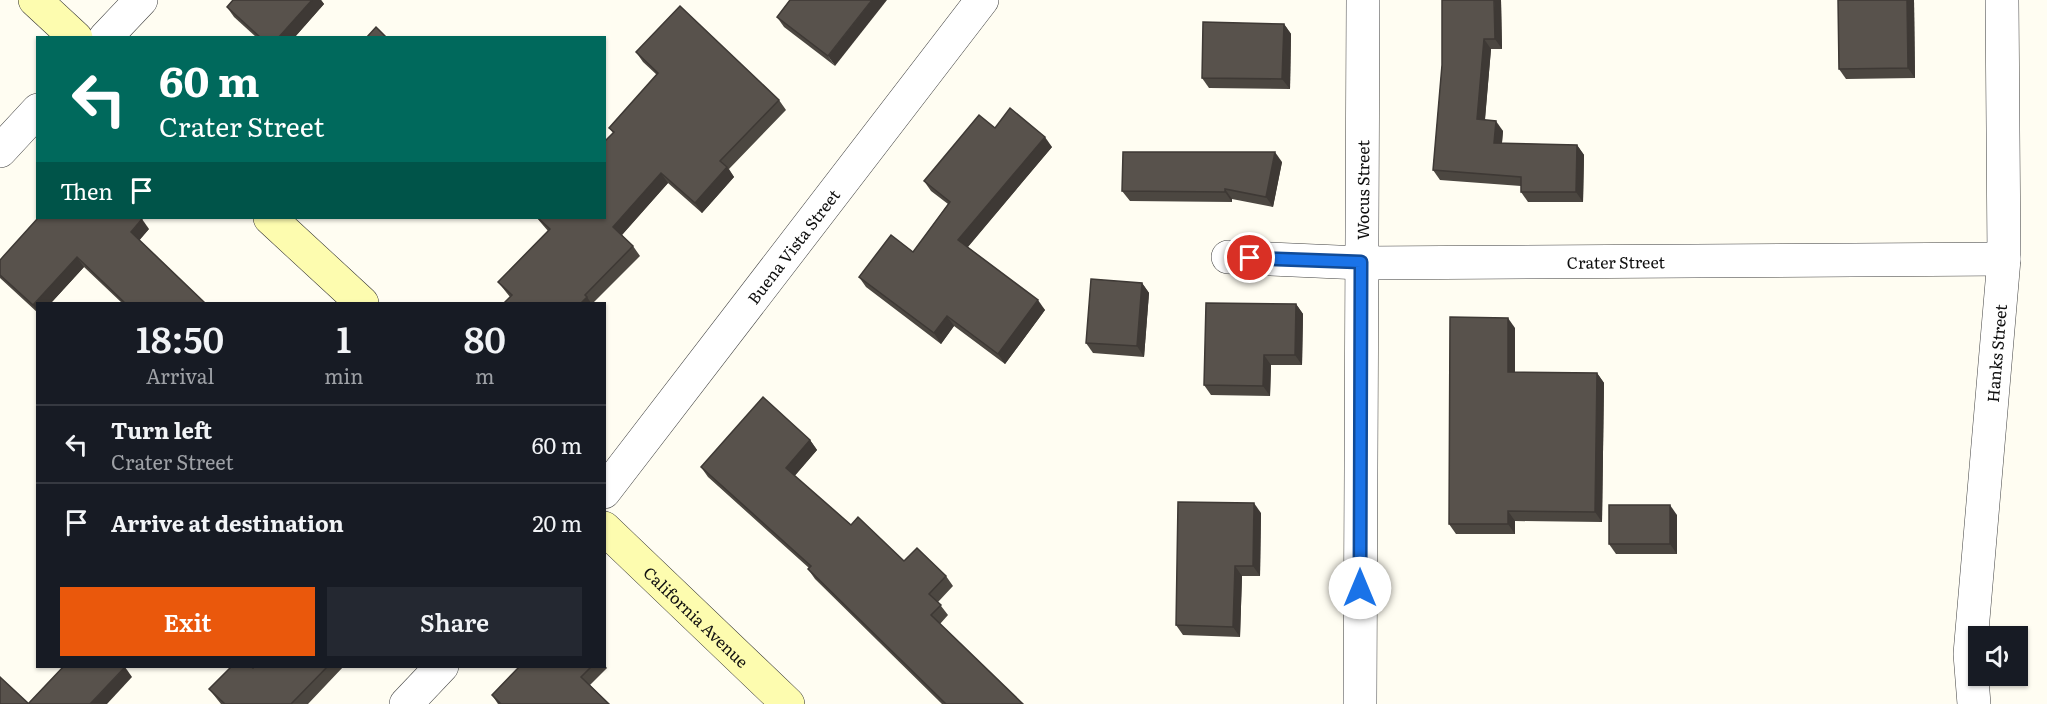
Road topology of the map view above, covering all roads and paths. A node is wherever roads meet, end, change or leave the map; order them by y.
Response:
1 (35, 0) edge
2 (141, 0) edge
3 (982, 0) edge
4 (1363, 0) edge
5 (2002, 0) edge
6 (74, 36) edge
7 (107, 36) edge
8 (36, 112) edge
9 (0, 151) edge
10 (271, 219) edge
11 (1228, 257) dead end
12 (2004, 259) junction
13 (1361, 262) junction
14 (361, 302) edge
15 (606, 489) edge
16 (606, 530) edge
17 (440, 668) edge
18 (406, 704) edge
19 (788, 704) edge
20 (1360, 704) edge
21 (1974, 704) edge

1 - 6 street
2 - 7 street
3 - 15 street, Buena Vista Street
4 - 13 street, Wocus Street
5 - 12 street, Hanks Street
8 - 9 street
10 - 14 street
11 - 13 street, Crater Street
12 - 13 street, Crater Street
12 - 21 street, Hanks Street
13 - 20 street, Wocus Street
16 - 19 street, California Avenue
17 - 18 street

